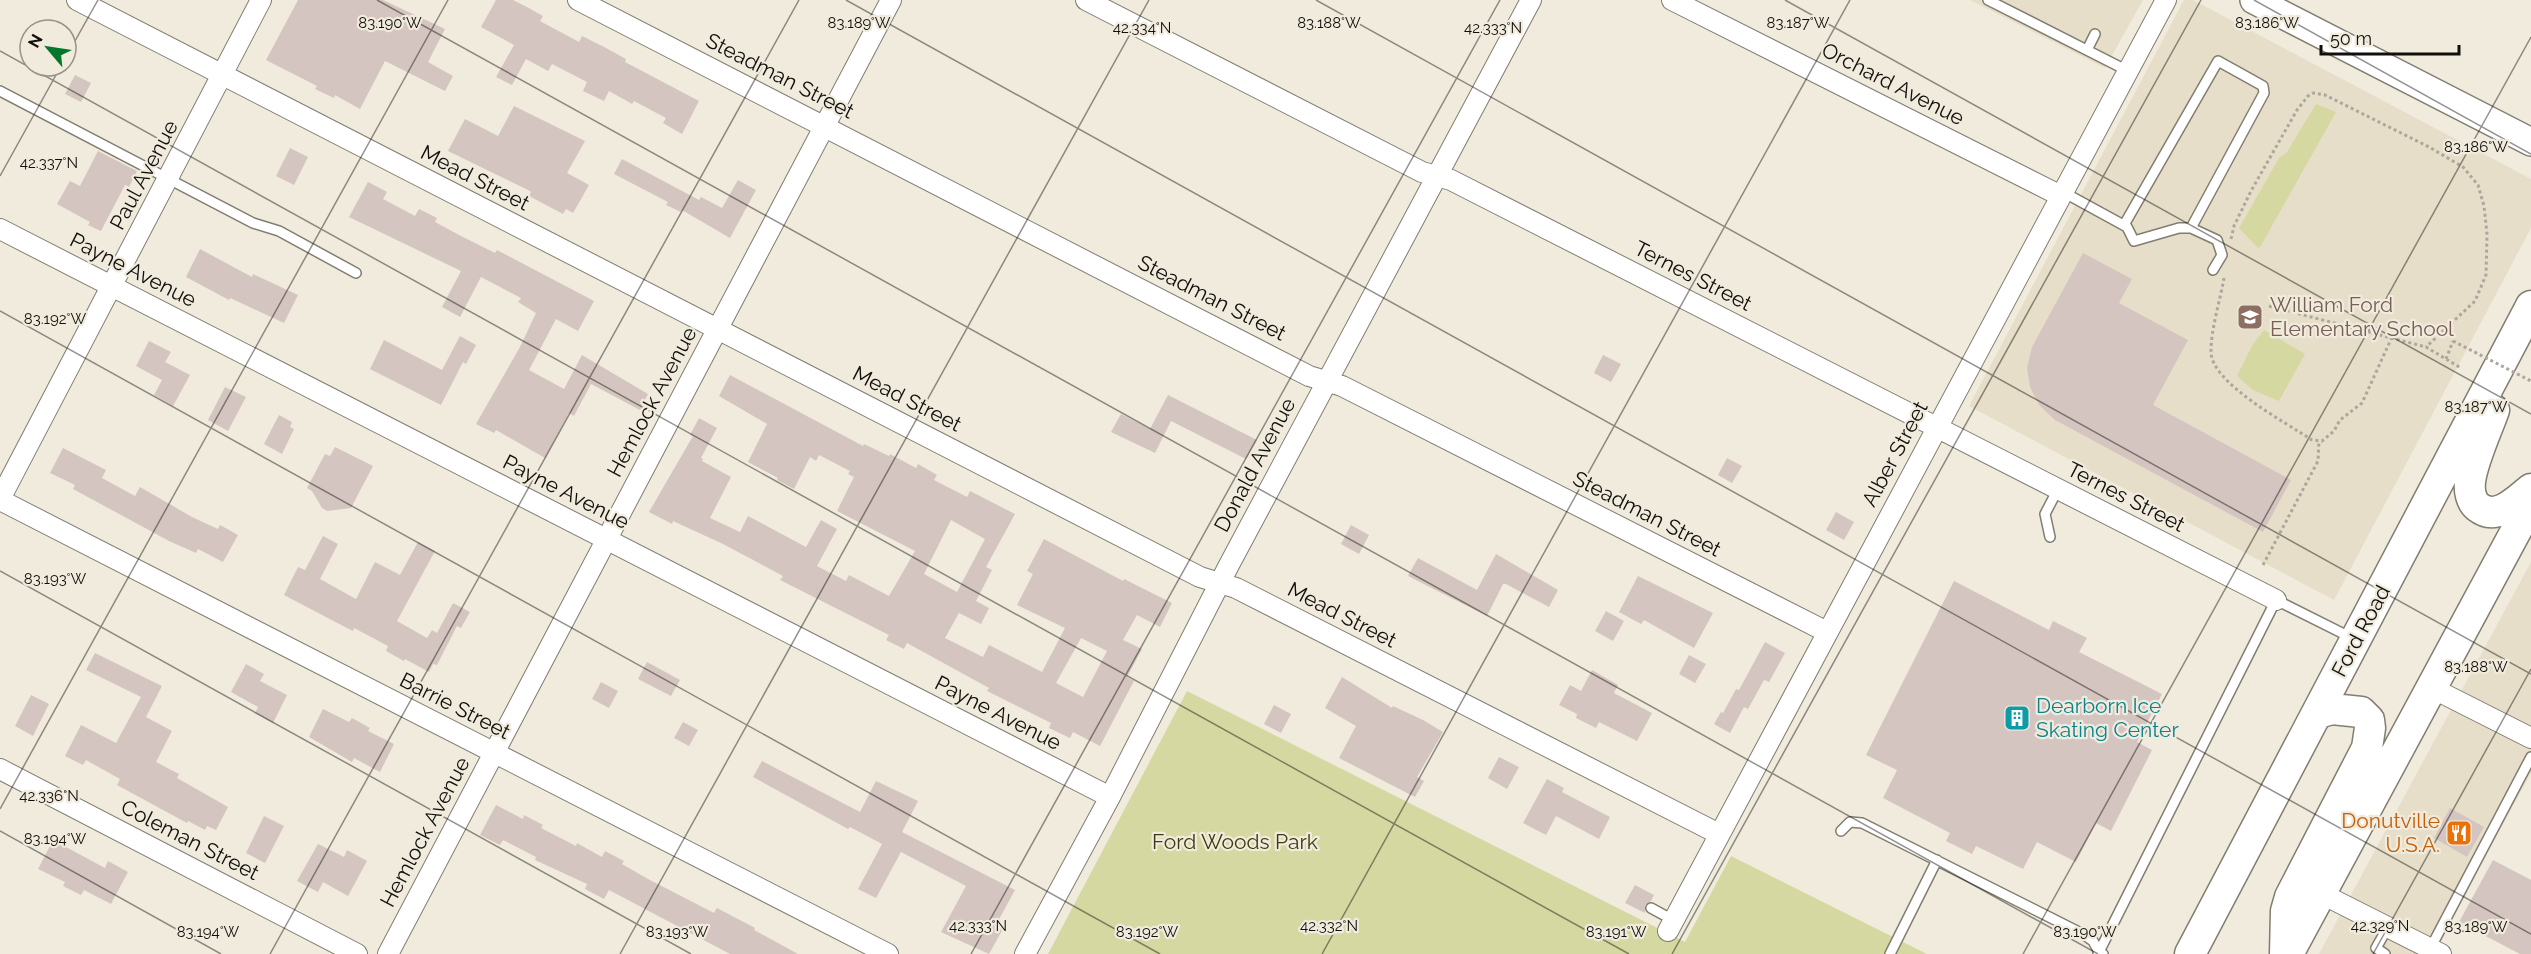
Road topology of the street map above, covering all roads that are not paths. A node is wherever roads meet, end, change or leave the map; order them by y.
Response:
1 (77, 0) edge
2 (261, 0) edge
3 (578, 0) edge
4 (891, 0) edge
5 (1086, 0) edge
6 (1531, 0) edge
7 (1672, 0) edge
8 (2166, 0) edge
9 (2254, 0) edge
10 (1990, 1) edge
11 (2095, 34) dead end
12 (2087, 50) junction
13 (2128, 71) junction
14 (223, 75) junction
15 (0, 91) edge
16 (824, 126) junction
17 (2531, 142) edge
18 (1437, 176) junction
19 (170, 178) junction
20 (2062, 194) junction
21 (2124, 225) junction
22 (2191, 228) junction
23 (0, 229) edge
24 (2213, 270) dead end
25 (356, 273) dead end
26 (111, 286) junction
27 (2528, 313) edge
28 (717, 329) junction
29 (1328, 382) junction
30 (1936, 427) junction
31 (2058, 489) junction
32 (2531, 489) edge
33 (0, 500) edge
34 (2531, 503) edge
35 (2050, 537) dead end
36 (607, 540) junction
37 (1220, 583) junction
38 (2276, 600) junction
39 (1827, 632) junction
40 (2356, 641) junction
41 (2430, 687) junction
42 (2318, 713) junction
43 (2531, 738) edge
44 (494, 753) junction
45 (2531, 757) edge
46 (0, 769) edge
47 (1110, 797) junction
48 (1841, 831) dead end
49 (1719, 834) junction
50 (1937, 860) junction
51 (2320, 893) junction
52 (1651, 908) dead end
53 (1670, 926) joint
54 (2388, 927) junction
55 (2376, 951) edge
56 (2432, 952) edge
57 (2100, 953) edge
58 (357, 954) edge
59 (388, 954) edge
60 (888, 954) edge
61 (1025, 954) edge
62 (1890, 954) edge
63 (2190, 954) edge
64 (2286, 954) edge
65 (2385, 954) edge

1 - 14 street, Mead Street
2 - 14 street, Paul Avenue
3 - 16 street, Steadman Street
4 - 16 street, Hemlock Avenue
5 - 18 street, Ternes Street
6 - 18 street, Donald Avenue
7 - 20 street, Orchard Avenue
8 - 13 street, Alber Street
9 - 17 street
10 - 12 lane
11 - 12 lane
12 - 13 lane
13 - 20 street, Alber Street
14 - 19 street, Paul Avenue
14 - 28 street, Mead Street
15 - 19 lane
16 - 28 street, Hemlock Avenue
16 - 29 street, Steadman Street
18 - 29 street, Donald Avenue
18 - 30 street, Ternes Street
19 - 25 lane
19 - 26 street, Paul Avenue
20 - 21 lane
20 - 30 street, Alber Street
21 - 22 lane
21 - 22 lane
22 - 24 lane
23 - 26 street, Payne Avenue
26 - 33 street, Paul Avenue
26 - 36 street, Payne Avenue
27 - 32 main road
27 - 40 main road, Ford Road
28 - 36 street, Hemlock Avenue
28 - 37 street, Mead Street
29 - 37 street, Donald Avenue
29 - 39 street, Steadman Street
30 - 31 street, Ternes Street
30 - 39 street, Alber Street
31 - 35 lane
31 - 38 street, Ternes Street
33 - 44 street, Barrie Street
34 - 41 main road
36 - 44 street, Hemlock Avenue
36 - 47 street, Payne Avenue
37 - 47 street, Donald Avenue
37 - 49 street, Mead Street
38 - 40 lane
38 - 57 lane
39 - 49 street, Alber Street
40 - 42 main road, Ford Road
41 - 43 street
41 - 51 main road
42 - 63 main road, Ford Road
42 - 64 main road
44 - 59 street, Hemlock Avenue
44 - 60 street, Barrie Street
45 - 56 lane
46 - 58 street, Coleman Street
47 - 61 street, Donald Avenue
48 - 50 lane
49 - 53 street, Alber Street
50 - 57 lane
50 - 62 lane
51 - 54 street
51 - 64 main road
52 - 53 lane
54 - 55 lane
54 - 56 street
55 - 65 lane

